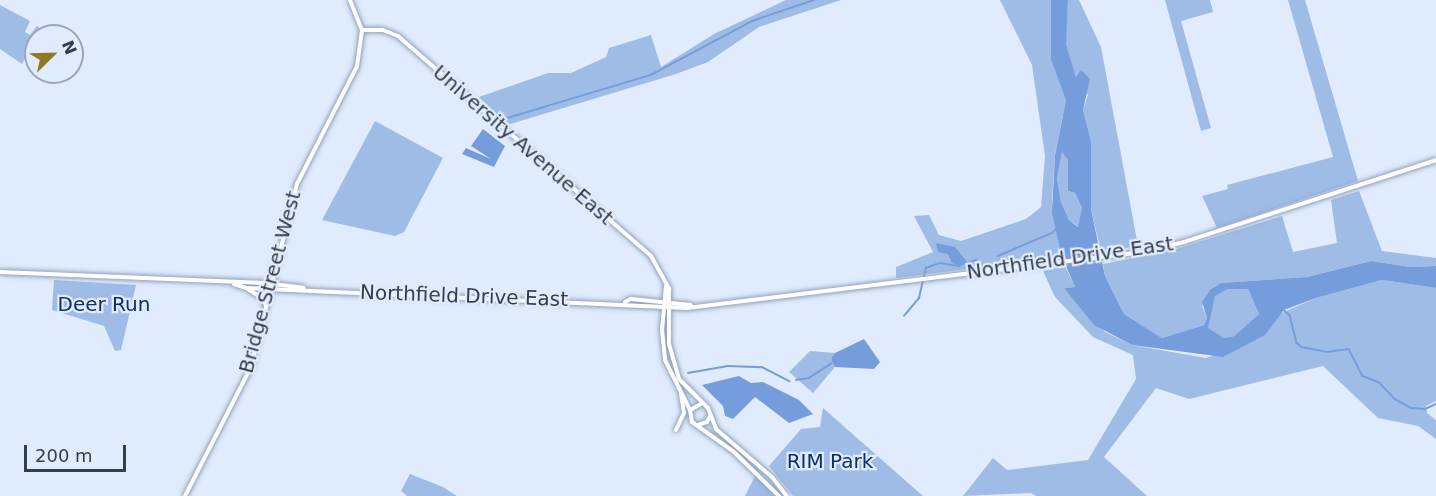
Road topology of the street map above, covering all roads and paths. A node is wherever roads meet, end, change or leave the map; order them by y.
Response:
1 (350, 0) edge
2 (362, 30) junction
3 (1436, 160) edge
4 (0, 272) edge
5 (234, 284) junction
6 (272, 284) junction
7 (666, 285) junction
8 (246, 288) junction
9 (304, 288) junction
10 (271, 289) junction
11 (664, 304) junction
12 (670, 304) junction
13 (267, 306) junction
14 (680, 390) junction
15 (705, 406) junction
16 (690, 410) junction
17 (710, 416) junction
18 (698, 425) junction
19 (676, 430) dead end
20 (185, 496) edge
21 (779, 496) edge
22 (787, 496) edge

1 - 2 main road, Bridge Street West
2 - 6 main road, Bridge Street West
2 - 7 main road, University Avenue East
3 - 12 main road, Northfield Drive East
4 - 5 main road, Northfield Drive East
5 - 6 main road, Northfield Drive East
5 - 8 main road, Northfield Drive East
6 - 9 main road, Northfield Drive East
6 - 10 main road, Bridge Street West
7 - 11 main road
7 - 12 main road, University Avenue East
8 - 10 main road, Northfield Drive East
8 - 13 main road
9 - 10 main road, Northfield Drive East
9 - 11 main road, Northfield Drive East
10 - 13 main road, Bridge Street West
11 - 12 main road, Northfield Drive East
11 - 14 main road
12 - 15 main road, University Avenue East
13 - 20 main road, Bridge Street West
14 - 16 main road
14 - 19 main road
15 - 16 main road
15 - 17 main road
16 - 18 main road
17 - 18 main road
17 - 22 main road
18 - 21 main road

